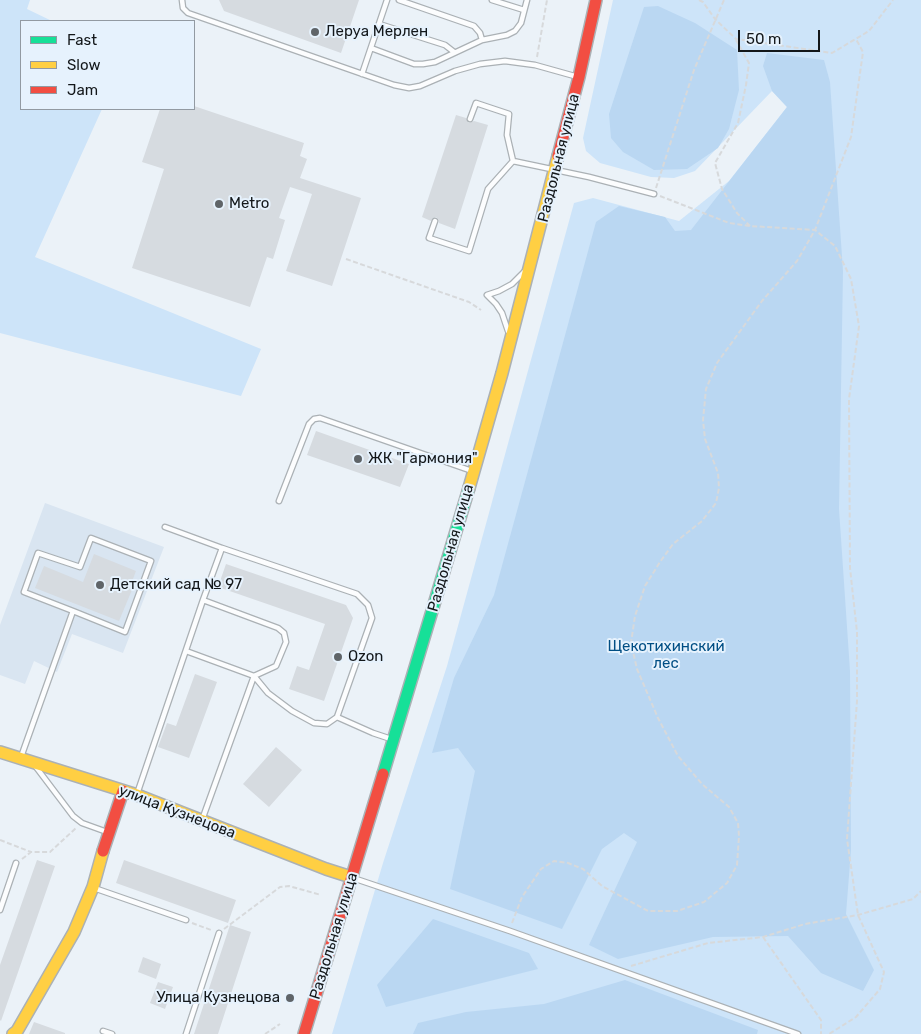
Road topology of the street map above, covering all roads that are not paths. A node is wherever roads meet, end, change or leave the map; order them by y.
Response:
1 (182, 0) edge
2 (387, 0) edge
3 (399, 0) edge
4 (492, 0) edge
5 (527, 0) edge
6 (596, 0) edge
7 (524, 10) junction
8 (379, 24) junction
9 (482, 40) junction
10 (370, 48) junction
11 (454, 52) junction
12 (362, 74) junction
13 (579, 77) junction
14 (470, 119) dead end
15 (513, 161) junction
16 (555, 171) junction
17 (654, 194) road end
18 (435, 221) dead end
19 (532, 264) junction
20 (510, 343) junction
21 (474, 472) junction
22 (279, 501) dead end
23 (165, 527) dead end
24 (222, 548) junction
25 (203, 600) junction
26 (73, 611) junction
27 (186, 651) junction
28 (254, 676) junction
29 (337, 717) junction
30 (394, 740) junction
31 (0, 752) edge
32 (20, 758) junction
33 (32, 762) junction
34 (123, 791) junction
35 (137, 796) junction
36 (202, 821) junction
37 (108, 833) junction
38 (16, 863) road end
39 (351, 877) junction
40 (93, 887) junction
41 (0, 910) edge
42 (186, 920) road end
43 (220, 933) road end
44 (103, 1031) dead end
45 (13, 1034) edge
46 (112, 1034) edge
47 (186, 1034) edge
48 (304, 1034) edge
49 (798, 1034) edge

1 - 12 lane
2 - 8 lane
3 - 9 lane
4 - 7 lane
5 - 7 lane
6 - 13 main road, Раздольная улица
7 - 9 lane
8 - 10 lane
8 - 11 lane
9 - 11 lane
10 - 11 lane
10 - 12 lane
12 - 13 lane
13 - 16 main road, Раздольная улица
14 - 15 lane
15 - 16 lane
15 - 18 lane
16 - 17 lane
16 - 19 main road, Раздольная улица
19 - 20 main road, Раздольная улица
19 - 20 lane
20 - 21 main road, Раздольная улица
21 - 22 lane
21 - 30 main road, Раздольная улица
23 - 24 lane
24 - 25 lane
24 - 29 lane
25 - 27 lane
25 - 28 lane
26 - 26 lane
26 - 32 lane
27 - 28 lane
27 - 35 lane
28 - 29 lane
28 - 36 lane
29 - 30 lane
30 - 39 main road, Раздольная улица
31 - 32 main road, улица Кузнецова
32 - 33 main road, улица Кузнецова
33 - 34 main road, улица Кузнецова
33 - 37 lane
34 - 35 main road, улица Кузнецова
34 - 37 main road
35 - 36 main road, улица Кузнецова
36 - 39 main road, улица Кузнецова
37 - 40 main road
38 - 41 lane
39 - 48 main road, Раздольная улица
39 - 49 lane
40 - 42 lane
40 - 45 main road
43 - 47 lane
44 - 46 lane

